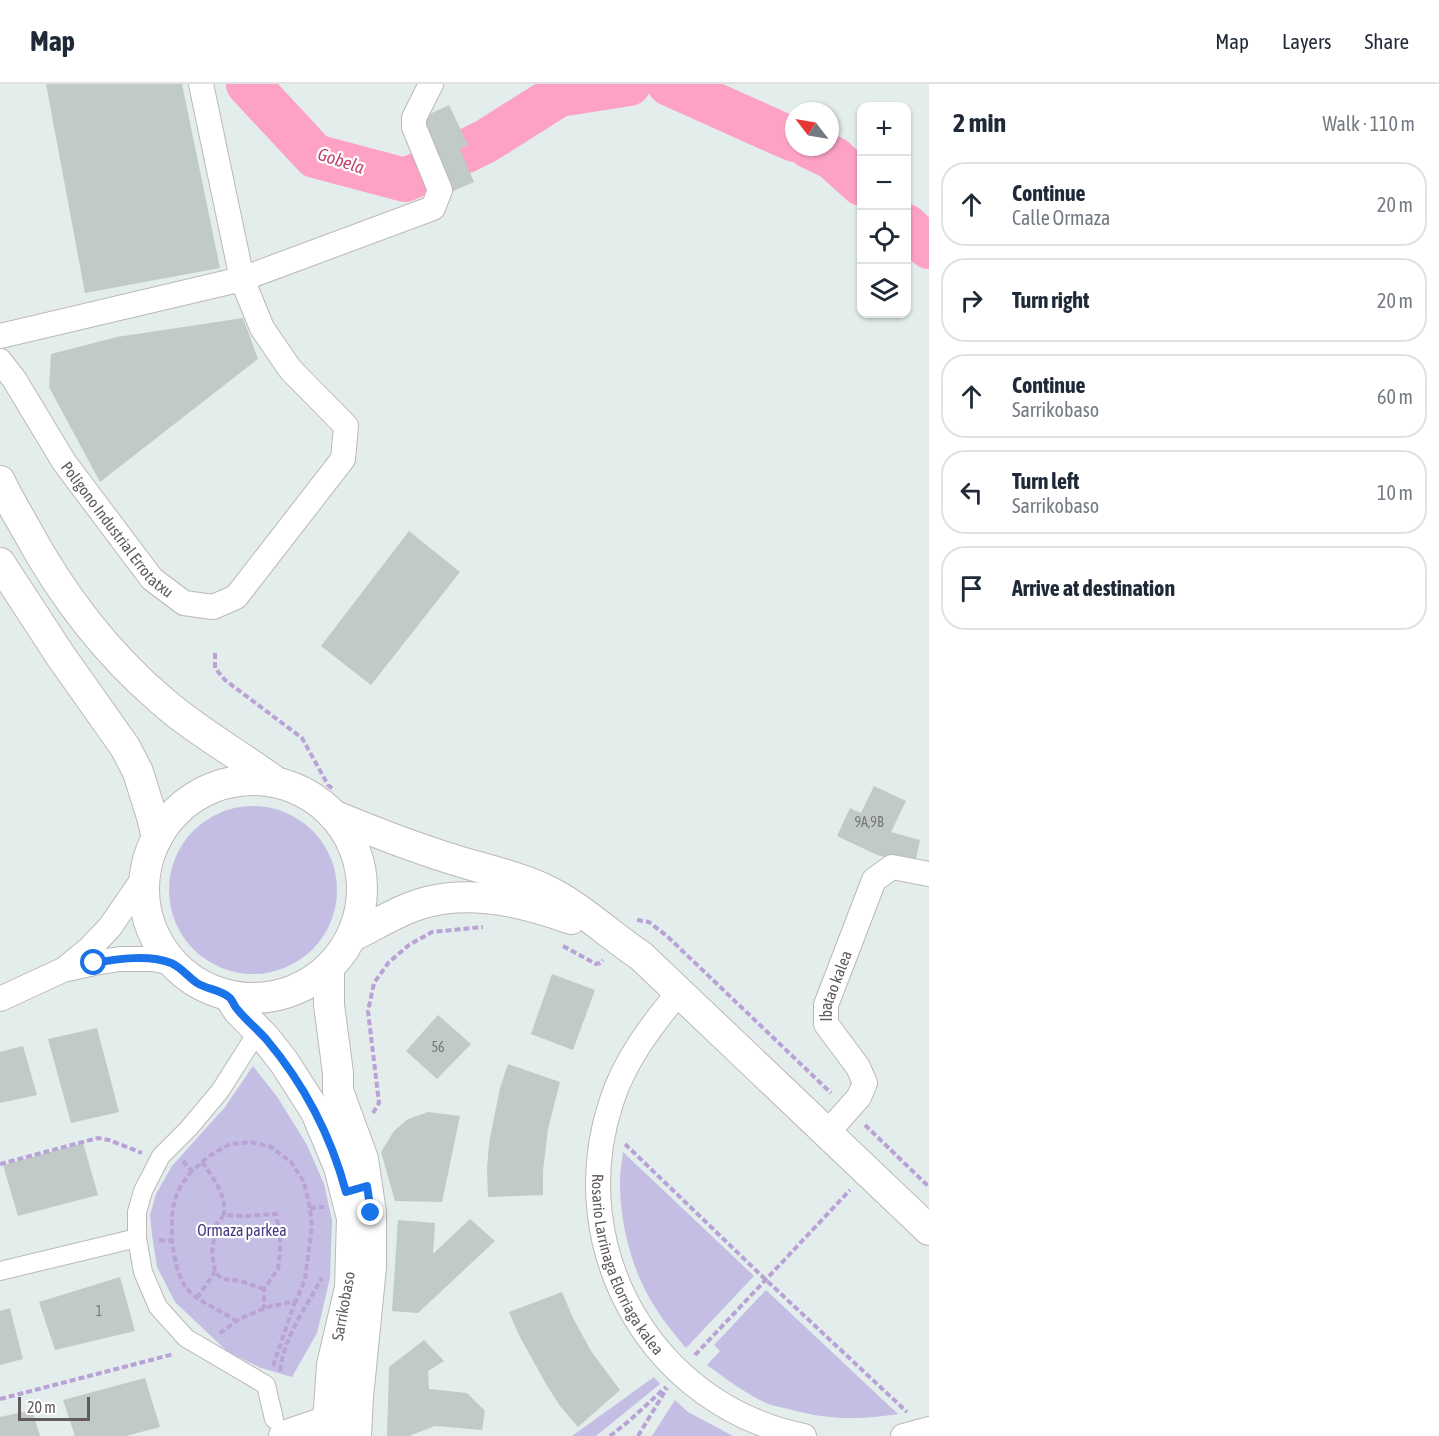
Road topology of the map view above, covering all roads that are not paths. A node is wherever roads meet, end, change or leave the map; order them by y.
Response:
1 (201, 84) edge
2 (432, 84) edge
3 (242, 279) junction
4 (0, 336) edge
5 (0, 361) edge
6 (0, 481) edge
7 (0, 564) edge
8 (276, 782) junction
9 (335, 804) junction
10 (157, 838) junction
11 (929, 874) edge
12 (145, 876) junction
13 (351, 937) junction
14 (619, 941) junction
15 (173, 963) junction
16 (328, 968) junction
17 (63, 970) junction
18 (679, 992) junction
19 (229, 996) junction
20 (0, 999) edge
21 (258, 1031) junction
22 (827, 1133) junction
23 (929, 1230) edge
24 (137, 1238) junction
25 (0, 1271) edge
26 (905, 1425) edge
27 (279, 1428) edge
28 (329, 1428) edge
29 (929, 1429) edge
30 (356, 1436) edge
31 (804, 1436) edge

1 - 3 street, Polígono Industrial Errotatxu
2 - 3 street
3 - 4 street
3 - 5 street, Polígono Industrial Errotatxu
6 - 8 street
7 - 10 street
8 - 9 street
8 - 10 street
9 - 13 street
9 - 14 street
10 - 12 street
11 - 22 street, Ibatao kalea
12 - 15 street
12 - 17 street
13 - 14 street
13 - 16 street
14 - 18 street
15 - 17 street
15 - 19 street
16 - 19 street
16 - 30 street, Sarrikobaso
17 - 20 street
18 - 22 street
18 - 31 street, Rosario Larrinaga Elorriaga kalea
19 - 21 street, Sarrikobaso
21 - 24 street
21 - 28 street, Sarrikobaso
22 - 23 street
24 - 25 street
24 - 27 street
26 - 29 street
27 - 28 street

